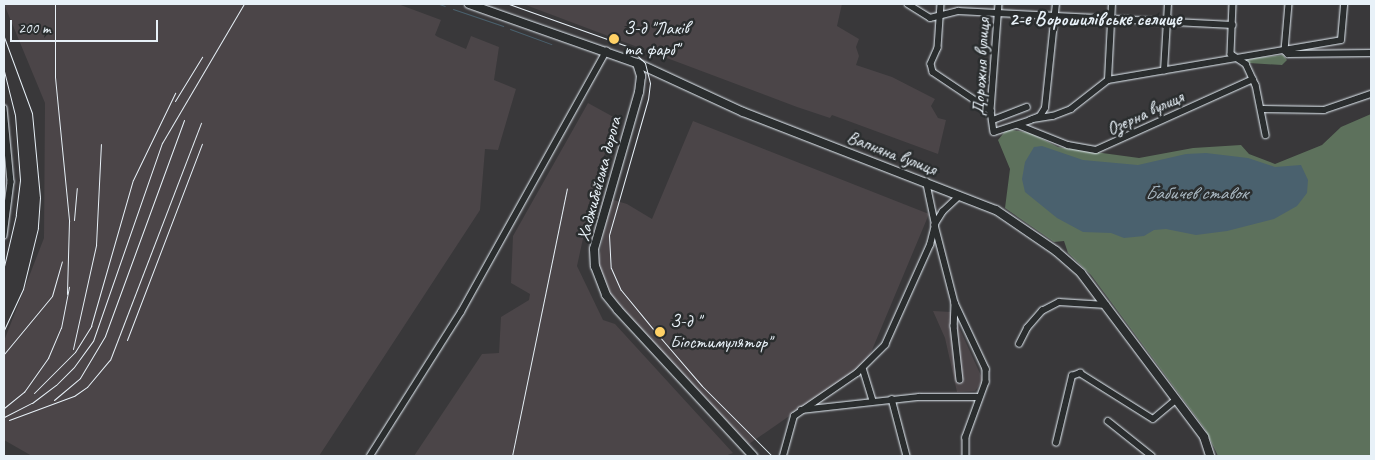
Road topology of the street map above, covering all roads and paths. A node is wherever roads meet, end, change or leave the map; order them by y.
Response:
1 (469, 4) edge
2 (908, 4) edge
3 (942, 4) edge
4 (999, 4) edge
5 (1056, 4) edge
6 (1112, 4) edge
7 (1168, 4) edge
8 (1233, 4) edge
9 (1289, 4) edge
10 (1344, 4) edge
11 (999, 13) junction
12 (940, 15) junction
13 (1055, 17) junction
14 (1111, 19) junction
15 (1167, 22) junction
16 (1233, 25) junction
17 (606, 51) junction
18 (1285, 51) junction
19 (1371, 52) edge
20 (1239, 60) junction
21 (638, 63) junction
22 (1164, 71) junction
23 (1253, 79) junction
24 (1108, 80) junction
25 (1371, 94) edge
26 (1027, 107) dead end
27 (4, 108) edge
28 (1263, 110) junction
29 (991, 111) junction
30 (1033, 119) junction
31 (993, 120) junction
32 (1018, 126) junction
33 (1266, 135) dead end
34 (926, 182) junction
35 (960, 196) junction
36 (935, 225) junction
37 (4, 236) edge
38 (954, 303) junction
39 (1106, 305) junction
40 (1019, 344) dead end
41 (863, 368) junction
42 (960, 380) dead end
43 (978, 397) junction
44 (892, 399) junction
45 (1176, 400) junction
46 (873, 401) junction
47 (801, 410) junction
48 (1108, 421) dead end
49 (1056, 443) dead end
50 (370, 456) edge
51 (753, 456) edge
52 (783, 456) edge
53 (907, 456) edge
54 (966, 456) edge
55 (1152, 456) edge
56 (1210, 456) edge

1 - 17 street, Вапняна вулиця
2 - 12 street
3 - 12 street
4 - 11 street, Дорожня вулиця
5 - 13 street
6 - 14 street
7 - 15 street
8 - 16 street
9 - 18 street
10 - 18 street
11 - 12 street
11 - 13 street
11 - 29 street, Дорожня вулиця
12 - 29 street
13 - 14 street
13 - 30 street
14 - 15 street
14 - 24 street
15 - 16 street
15 - 22 street
16 - 20 street
17 - 21 street, Вапняна вулиця
17 - 50 street
18 - 19 street
18 - 20 street
20 - 22 street
20 - 23 street
21 - 34 street, Вапняна вулиця
21 - 51 street, Хаджибейська дорога
22 - 24 street
23 - 28 street
23 - 32 street, Озерна вулиця
24 - 30 street
25 - 28 street
26 - 31 street
27 - 37 street
28 - 33 street
29 - 31 street, Дорожня вулиця
30 - 32 street
31 - 32 street, Дорожня вулиця
34 - 35 street, Вапняна вулиця
34 - 36 street
35 - 36 street
35 - 39 street, Вапняна вулиця
36 - 38 street
36 - 41 street
38 - 42 street
38 - 43 street
39 - 40 street
39 - 45 street, Вапняна вулиця
41 - 46 street
41 - 47 street
43 - 44 street
43 - 54 street
44 - 46 street
44 - 53 street
45 - 49 street
45 - 56 street, Вапняна вулиця
46 - 47 street
47 - 52 street
48 - 55 street

